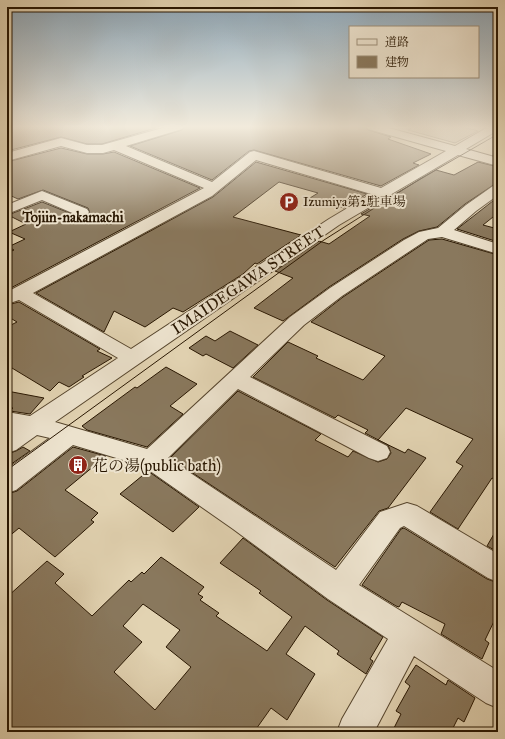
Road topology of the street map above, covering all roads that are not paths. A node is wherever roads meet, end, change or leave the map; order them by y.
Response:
1 (152, 161) edge
2 (246, 161) edge
3 (275, 161) edge
4 (437, 161) edge
5 (214, 188) junction
6 (498, 189) edge
7 (382, 194) junction
8 (7, 210) edge
9 (82, 212) dead end
10 (443, 232) junction
11 (498, 249) edge
12 (14, 296) edge
13 (132, 358) junction
14 (237, 379) junction
15 (7, 420) edge
16 (35, 425) junction
17 (70, 435) junction
18 (7, 444) edge
19 (378, 452) dead end
20 (151, 459) junction
21 (7, 483) edge
22 (498, 569) edge
23 (339, 589) junction
24 (408, 635) junction
25 (496, 683) edge
26 (355, 732) edge

1 - 5 street
2 - 5 street
3 - 7 street
4 - 7 street, IMAIDEGAWA STREET
5 - 12 street
6 - 10 street
7 - 13 street, IMAIDEGAWA STREET
8 - 9 street
10 - 11 street
10 - 14 street
12 - 13 street
13 - 16 street, IMAIDEGAWA STREET
14 - 19 street
14 - 20 street
15 - 16 street
16 - 17 street
16 - 18 street, IMAIDEGAWA STREET
17 - 20 street
17 - 21 street
20 - 23 street
22 - 23 street
23 - 24 street
24 - 25 street
24 - 26 street

